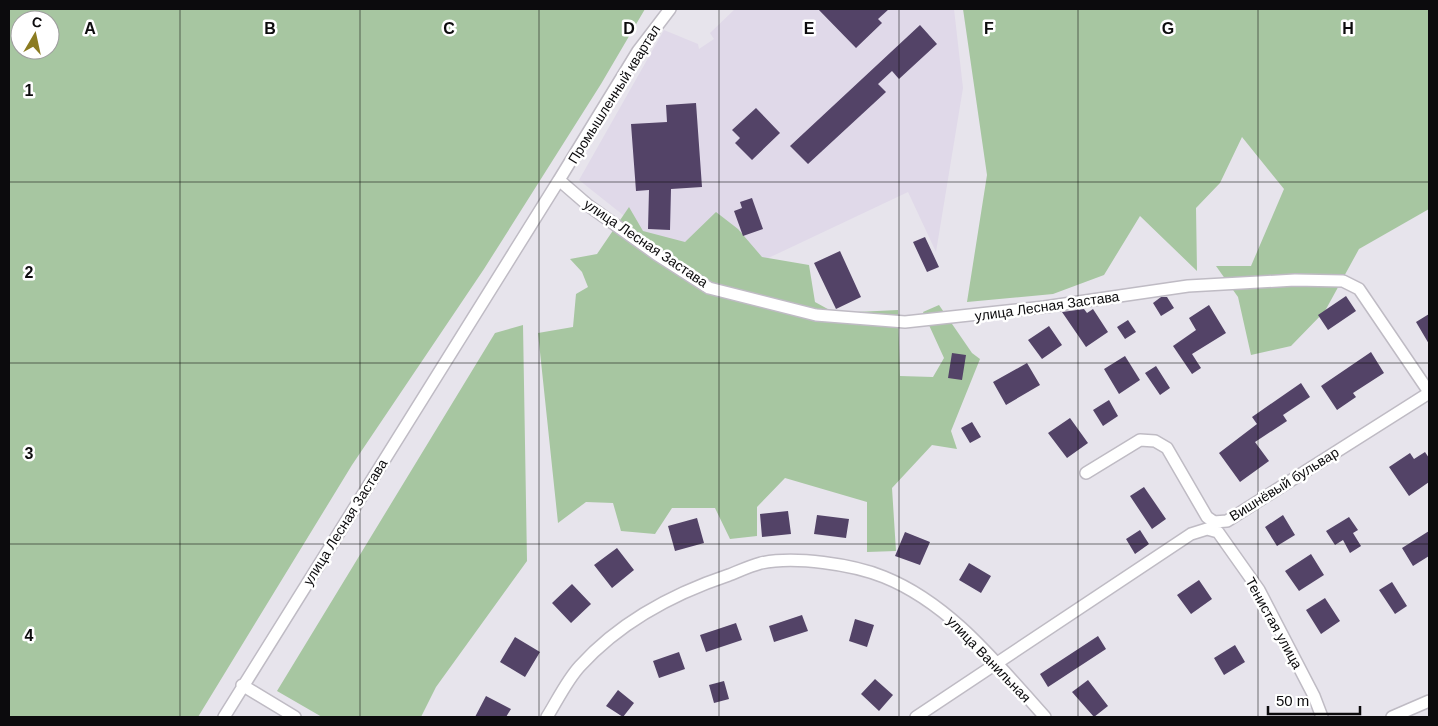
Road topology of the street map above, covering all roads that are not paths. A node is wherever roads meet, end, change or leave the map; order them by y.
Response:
1 (670, 9) edge
2 (559, 180) junction
3 (1429, 392) edge
4 (1086, 473) dead end
5 (1218, 532) joint
6 (996, 662) junction
7 (242, 685) junction
8 (1429, 701) edge
9 (224, 717) edge
10 (295, 717) edge
11 (547, 717) edge
12 (916, 717) edge
13 (1045, 717) edge
14 (1322, 717) edge
15 (1392, 717) edge

1 - 2 street, Промышленный квартал
2 - 3 street, улица Лесная Застава
2 - 7 street, улица Лесная Застава
3 - 4 street, Вишнёвый бульвар
5 - 6 street, Вишнёвый бульвар
5 - 14 street, Тенистая улица
6 - 11 street, улица Ванильная
6 - 12 street, Вишнёвый бульвар
6 - 13 street, улица Ванильная
7 - 9 street, улица Лесная Застава
7 - 10 street
8 - 15 street

